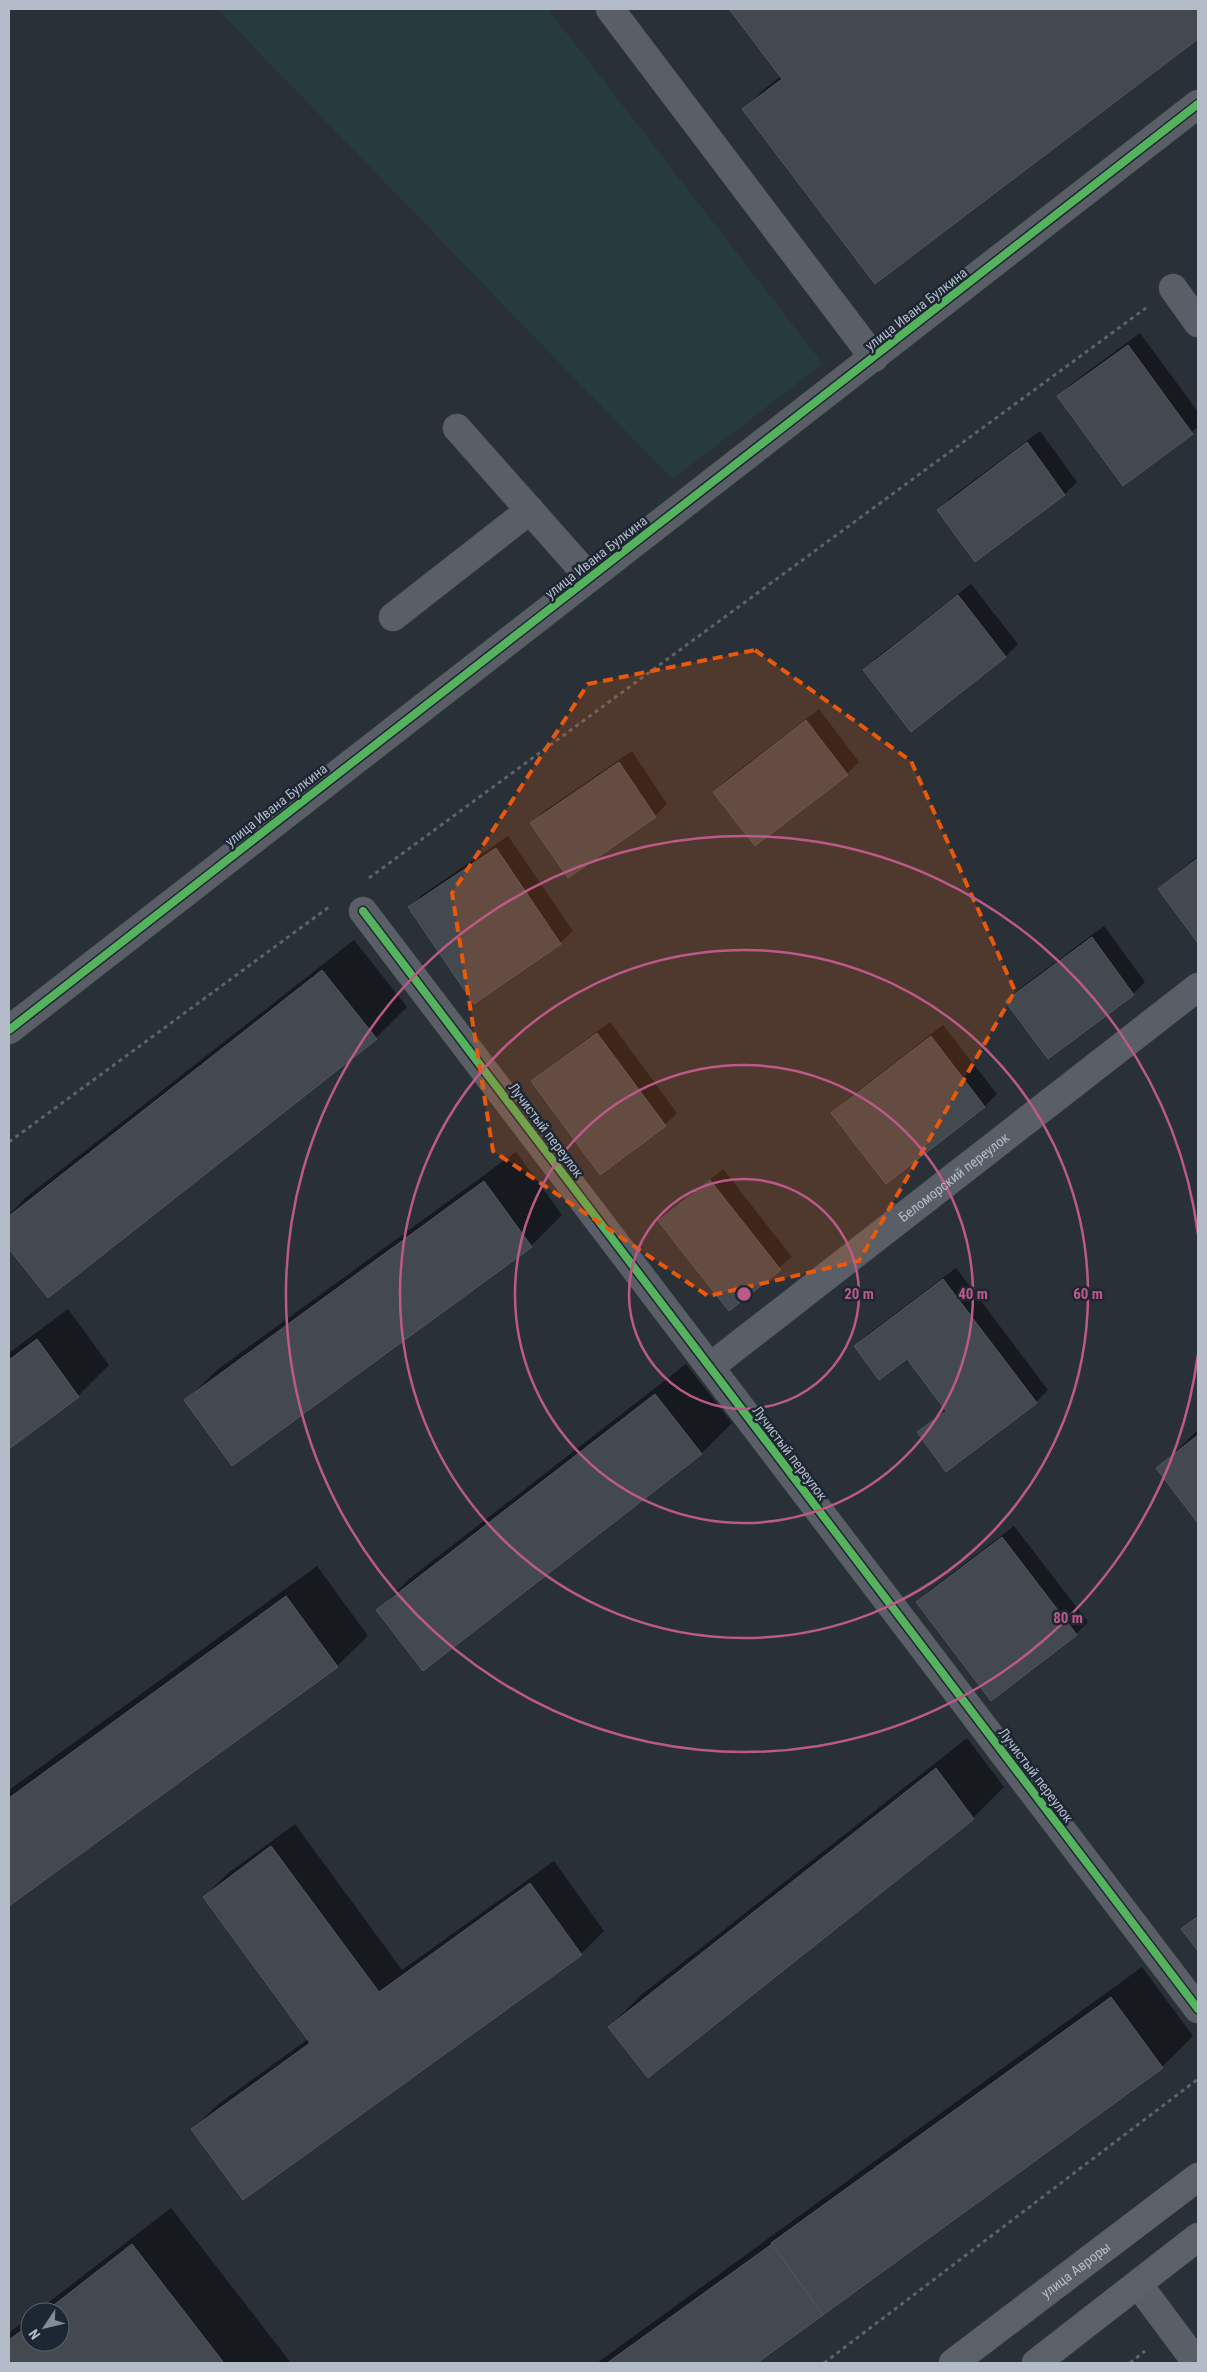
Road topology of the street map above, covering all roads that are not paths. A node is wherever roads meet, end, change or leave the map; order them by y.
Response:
1 (610, 9) edge
2 (1198, 104) edge
3 (1173, 288) road end
4 (1198, 323) edge
5 (874, 358) junction
6 (457, 428) dead end
7 (530, 510) junction
8 (589, 577) junction
9 (393, 617) dead end
10 (363, 911) dead end
11 (1198, 987) edge
12 (9, 1030) edge
13 (710, 1367) junction
14 (1198, 2009) edge
15 (1198, 2177) edge
16 (1198, 2237) edge
17 (1138, 2284) junction
18 (953, 2363) edge
19 (1036, 2363) edge
20 (1197, 2363) edge

1 - 5 street
2 - 5 street, улица Ивана Булкина
3 - 4 street
5 - 8 street, улица Ивана Булкина
6 - 7 street
7 - 8 street
7 - 9 street
8 - 12 street, улица Ивана Булкина
10 - 13 street, Лучистый переулок
11 - 13 street, Беломорский переулок
13 - 14 street, Лучистый переулок
15 - 18 main road, улица Авроры
16 - 17 main road
17 - 19 main road
17 - 20 street

